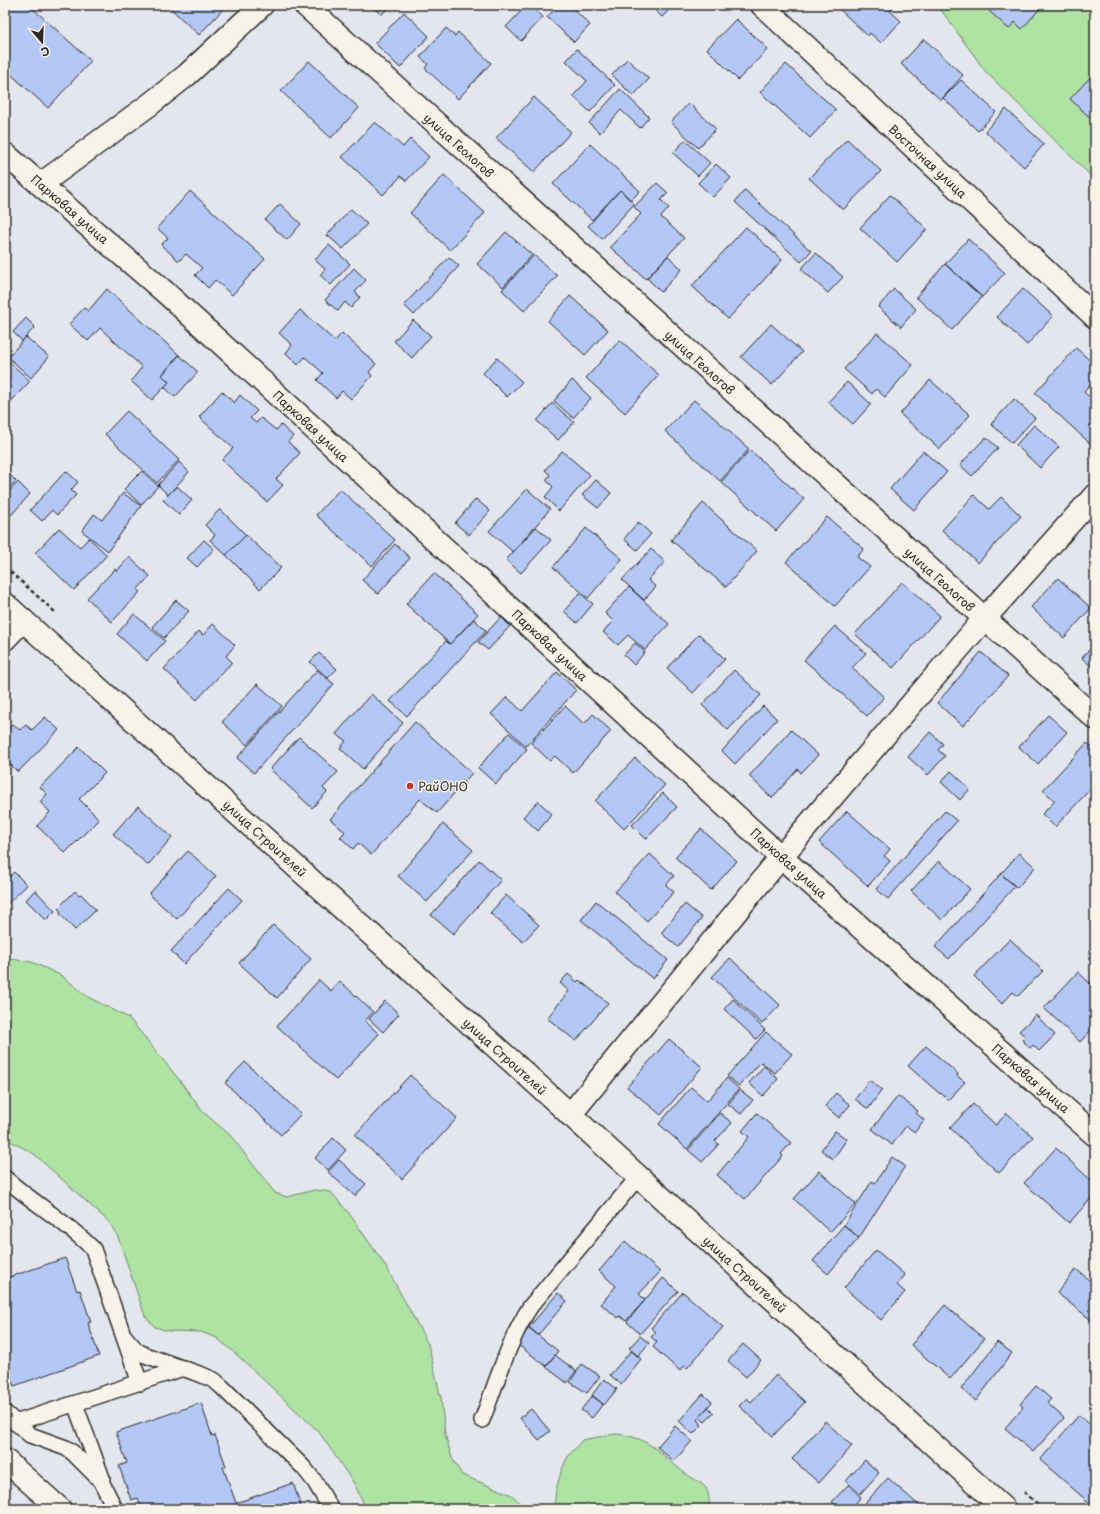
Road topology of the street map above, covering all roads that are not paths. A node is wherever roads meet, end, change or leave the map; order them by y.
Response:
1 (262, 5) edge
2 (305, 5) edge
3 (762, 5) edge
4 (5, 154) edge
5 (40, 184) junction
6 (1095, 317) edge
7 (1095, 495) edge
8 (5, 604) edge
9 (984, 619) junction
10 (23, 620) junction
11 (5, 639) edge
12 (1095, 718) edge
13 (781, 857) junction
14 (570, 1115) junction
15 (1095, 1135) edge
16 (638, 1177) junction
17 (5, 1178) edge
18 (124, 1336) junction
19 (183, 1368) junction
20 (140, 1382) junction
21 (75, 1404) junction
22 (10, 1418) edge
23 (482, 1420) dead end
24 (5, 1460) edge
25 (106, 1490) junction
26 (60, 1509) edge
27 (115, 1509) edge
28 (332, 1509) edge
29 (1004, 1509) edge

1 - 5 street
2 - 9 street, улица Геологов
3 - 6 street, Восточная улица
4 - 5 street, Парковая улица
5 - 13 street, Парковая улица
7 - 9 street
8 - 10 street, улица Строителей
9 - 12 street, улица Геологов
9 - 13 street
10 - 11 street
10 - 14 street, улица Строителей
13 - 14 street
13 - 15 street, Парковая улица
14 - 16 street, улица Строителей
16 - 23 lane
16 - 29 street, улица Строителей
17 - 18 lane
18 - 19 lane
18 - 20 lane
19 - 20 lane
19 - 28 lane
20 - 21 lane
21 - 22 lane
21 - 25 lane
22 - 25 lane
24 - 26 street
25 - 27 lane

